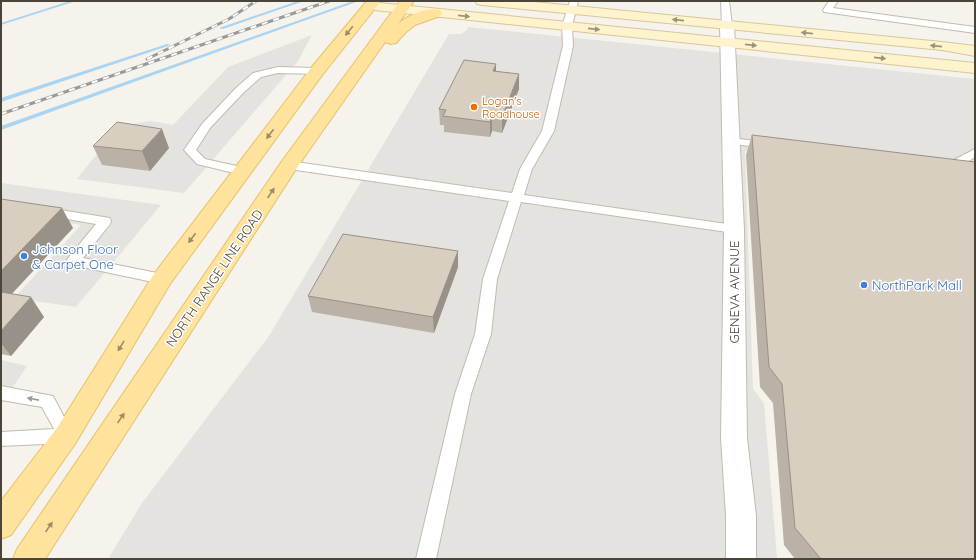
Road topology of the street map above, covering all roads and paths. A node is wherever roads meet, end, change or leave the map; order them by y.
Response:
1 (482, 1) edge
2 (725, 1) edge
3 (834, 1) edge
4 (372, 4) edge
5 (404, 5) edge
6 (573, 5) edge
7 (435, 13) junction
8 (567, 26) junction
9 (975, 30) edge
10 (728, 34) junction
11 (975, 51) edge
12 (975, 68) edge
13 (317, 71) junction
14 (730, 141) junction
15 (779, 147) edge
16 (975, 152) edge
17 (289, 165) junction
18 (933, 165) edge
19 (242, 171) junction
20 (516, 198) junction
21 (38, 211) edge
22 (734, 229) junction
23 (162, 279) junction
24 (1, 393) edge
25 (66, 436) junction
26 (1, 439) edge
27 (1, 525) edge
28 (28, 559) edge
29 (426, 559) edge
30 (741, 559) edge

1 - 6 street
2 - 10 lane
3 - 9 lane
4 - 5 street
4 -> 13 main road
5 - 7 street
5 - 17 main road, NORTH RANGE LINE ROAD
6 - 8 lane
10 -> 6 street
7 -> 8 street
7 - 17 main road
8 -> 10 street
8 - 20 lane
11 -> 10 street
10 -> 12 street
10 - 14 street, GENEVA AVENUE
13 -> 19 main road
13 - 19 lane
14 - 15 lane
14 - 22 street, GENEVA AVENUE
16 - 18 lane
17 - 20 lane
28 -> 17 main road, NORTH RANGE LINE ROAD
19 -> 23 main road
20 - 22 lane
20 - 29 lane
21 - 23 lane
22 - 30 street, GENEVA AVENUE
23 -> 25 main road
25 -> 24 lane
25 - 26 lane
25 - 27 main road

